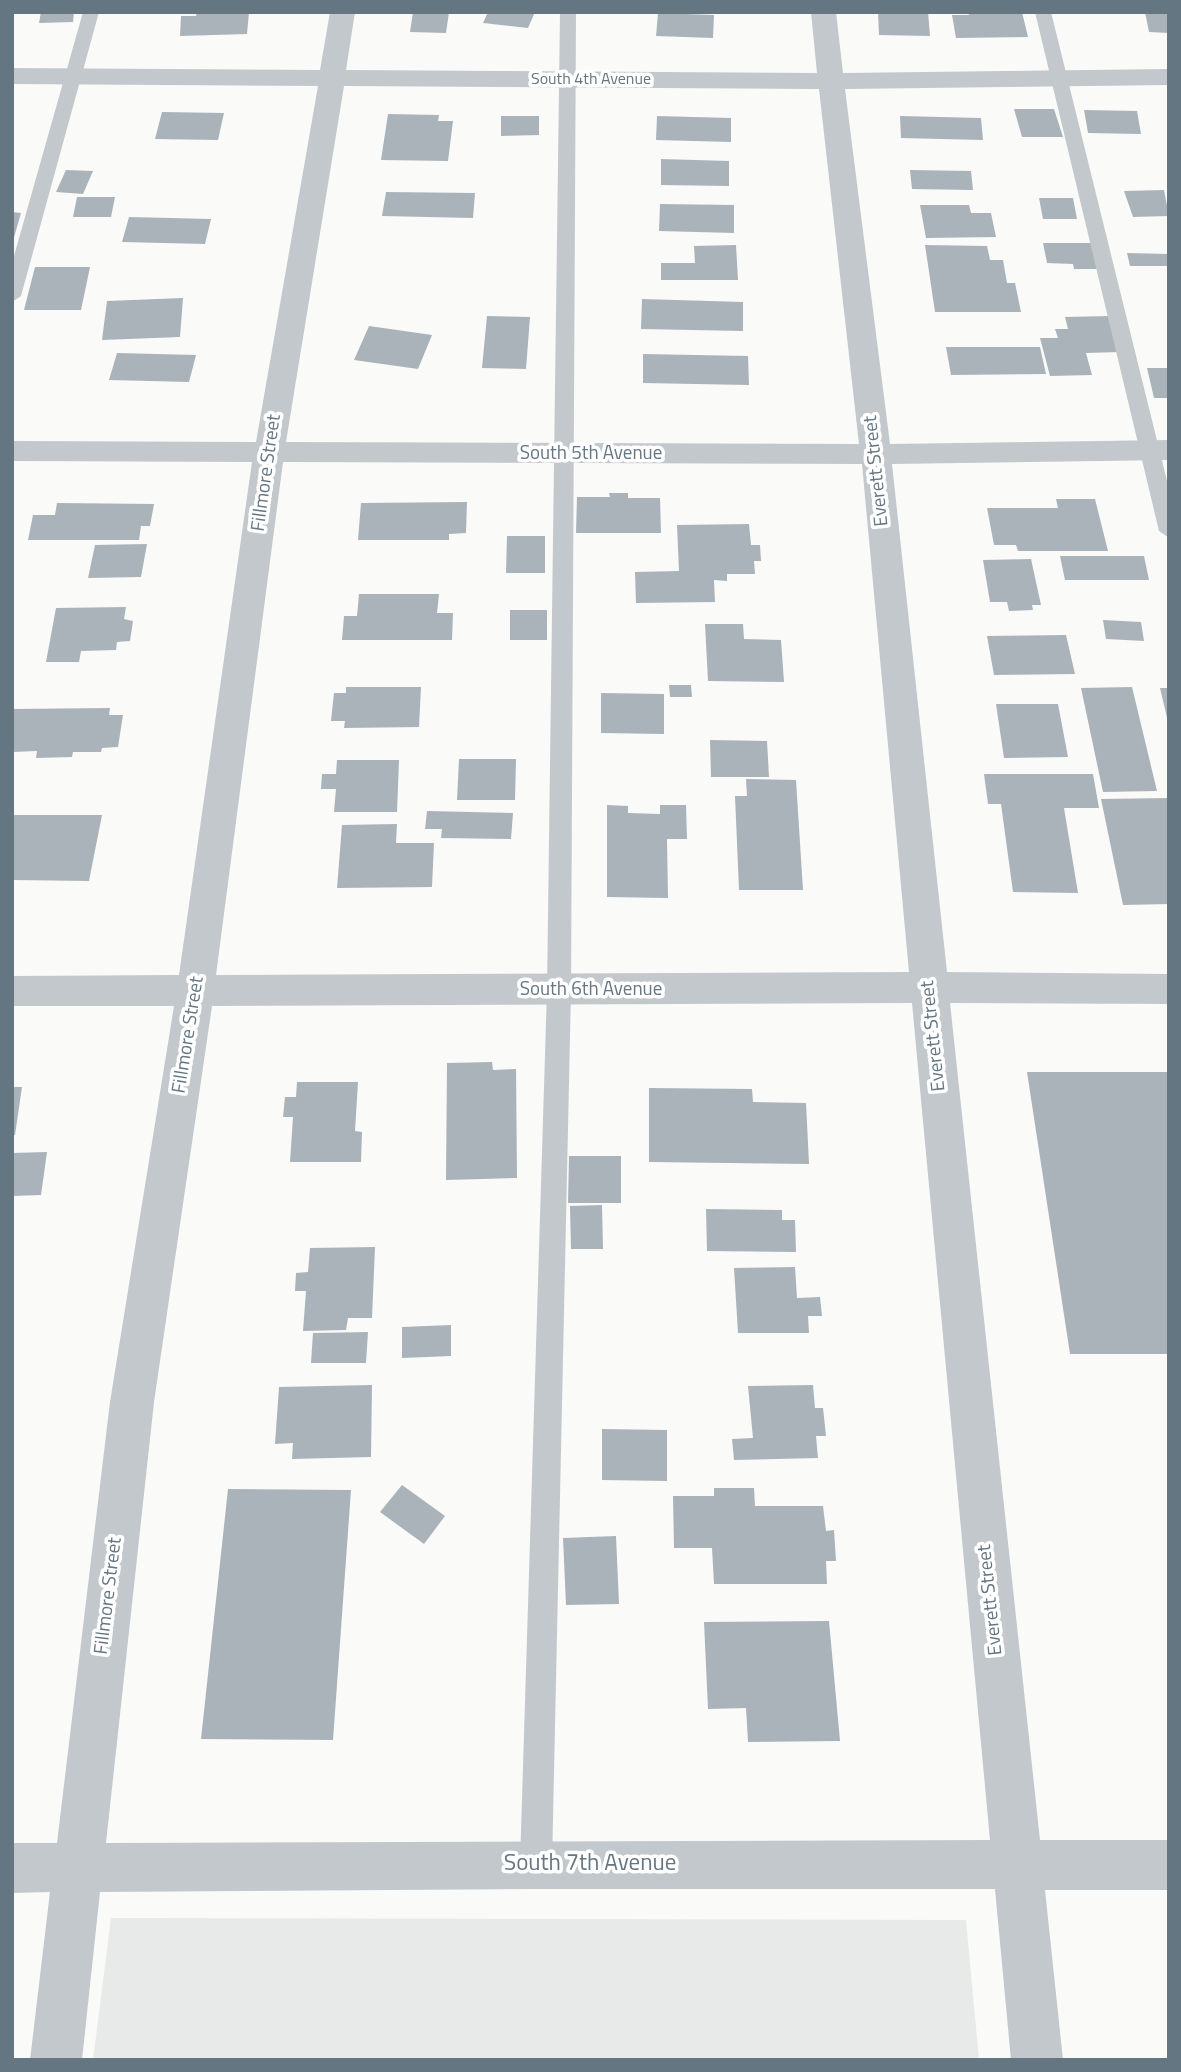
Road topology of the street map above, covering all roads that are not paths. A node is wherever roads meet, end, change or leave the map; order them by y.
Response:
1 (91, 12) edge
2 (343, 12) edge
3 (568, 12) edge
4 (822, 12) edge
5 (1043, 12) edge
6 (12, 76) edge
7 (75, 77) junction
8 (1169, 77) edge
9 (1057, 78) junction
10 (332, 79) junction
11 (568, 80) junction
12 (831, 80) junction
13 (12, 296) edge
14 (1159, 450) edge
15 (12, 451) edge
16 (269, 453) junction
17 (562, 453) junction
18 (876, 454) junction
19 (1169, 531) edge
20 (929, 987) junction
21 (1169, 989) edge
22 (559, 990) junction
23 (12, 991) edge
24 (195, 993) junction
25 (536, 1864) junction
26 (1017, 1866) junction
27 (1169, 1866) edge
28 (12, 1868) edge
29 (78, 1869) junction
30 (56, 2060) edge
31 (1037, 2060) edge

1 - 7 lane
2 - 10 street, Fillmore Street
3 - 11 lane
4 - 12 street, Everett Street
5 - 9 lane
6 - 7 street, South 4th Avenue
7 - 10 street, South 4th Avenue
7 - 13 lane
8 - 9 street, South 4th Avenue
9 - 12 street, South 4th Avenue
9 - 14 lane
10 - 11 street, South 4th Avenue
10 - 16 street, Fillmore Street
11 - 12 street, South 4th Avenue
11 - 17 lane
12 - 18 street, Everett Street
14 - 18 street, South 5th Avenue
14 - 19 lane
15 - 16 street, South 5th Avenue
16 - 17 street, South 5th Avenue
16 - 24 street, Fillmore Street
17 - 18 street, South 5th Avenue
17 - 22 lane
18 - 20 street, Everett Street
20 - 21 street, South 6th Avenue
20 - 22 street, South 6th Avenue
20 - 26 street, Everett Street
22 - 24 street, South 6th Avenue
22 - 25 lane
23 - 24 street, South 6th Avenue
24 - 29 street, Fillmore Street
25 - 26 street, South 7th Avenue
25 - 29 street, South 7th Avenue
26 - 27 street, South 7th Avenue
26 - 31 street, Everett Street
28 - 29 street, South 7th Avenue
29 - 30 street, Fillmore Street

